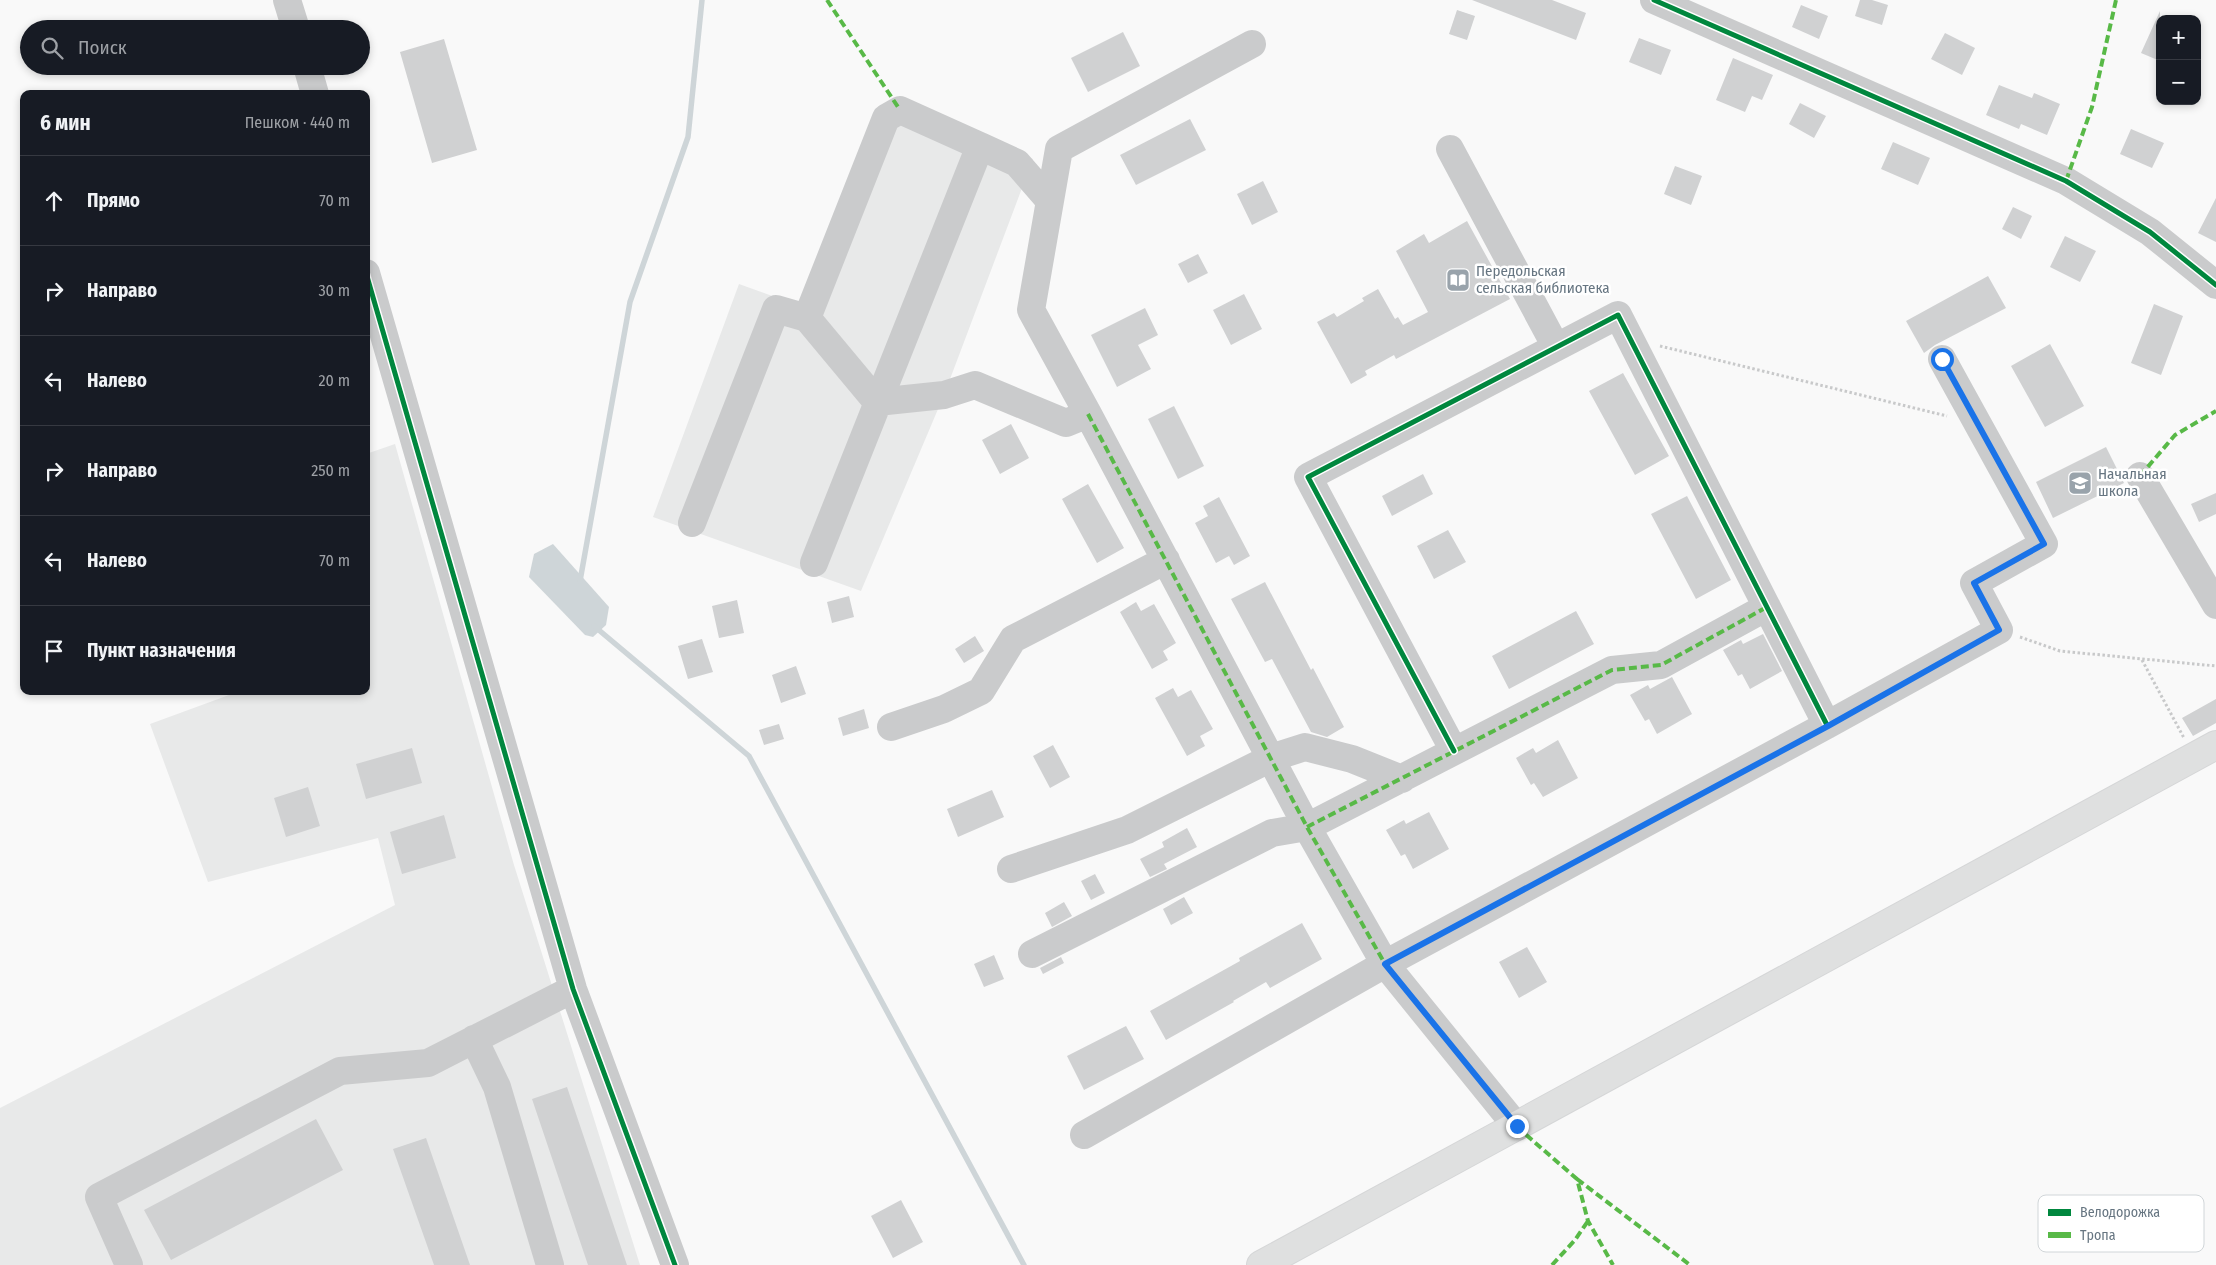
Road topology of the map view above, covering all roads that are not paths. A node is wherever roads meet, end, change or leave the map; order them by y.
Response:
1 (288, 0) edge
2 (1654, 0) edge
3 (294, 20) edge
4 (1252, 44) dead end
5 (309, 75) edge
6 (313, 90) edge
7 (980, 146) junction
8 (1450, 149) dead end
9 (1050, 201) junction
10 (2216, 285) edge
11 (370, 287) edge
12 (807, 318) junction
13 (1556, 347) junction
14 (1942, 359) dead end
15 (877, 402) junction
16 (1088, 414) junction
17 (2140, 476) dead end
18 (692, 523) dead end
19 (1166, 560) junction
20 (814, 563) dead end
21 (2216, 605) edge
22 (1767, 608) junction
23 (1828, 726) junction
24 (891, 728) dead end
25 (2216, 745) edge
26 (1454, 752) junction
27 (1270, 758) junction
28 (1402, 779) junction
29 (1307, 827) junction
30 (1011, 869) dead end
31 (1032, 954) dead end
32 (1385, 964) junction
33 (573, 988) junction
34 (474, 1039) junction
35 (1517, 1126) junction
36 (1084, 1135) dead end
37 (129, 1265) edge
38 (550, 1265) edge
39 (675, 1265) edge
40 (1261, 1265) edge

1 - 3 street
2 - 10 street
4 - 9 street
5 - 6 street
7 - 9 street
7 - 12 street
7 - 15 street
8 - 13 street
9 - 16 street
11 - 33 street
12 - 15 street
12 - 18 street
13 - 22 street
13 - 26 street
14 - 23 street
15 - 16 street
15 - 20 street
16 - 19 street
17 - 21 street
19 - 24 street
19 - 27 street
22 - 23 street
22 - 26 street
23 - 32 street
25 - 35 main road
26 - 28 street
27 - 28 street
27 - 29 street
27 - 30 street
28 - 29 street
29 - 31 street
29 - 32 street
32 - 35 street
32 - 36 street
33 - 34 street
33 - 39 street
34 - 37 street
34 - 38 street
35 - 40 main road

